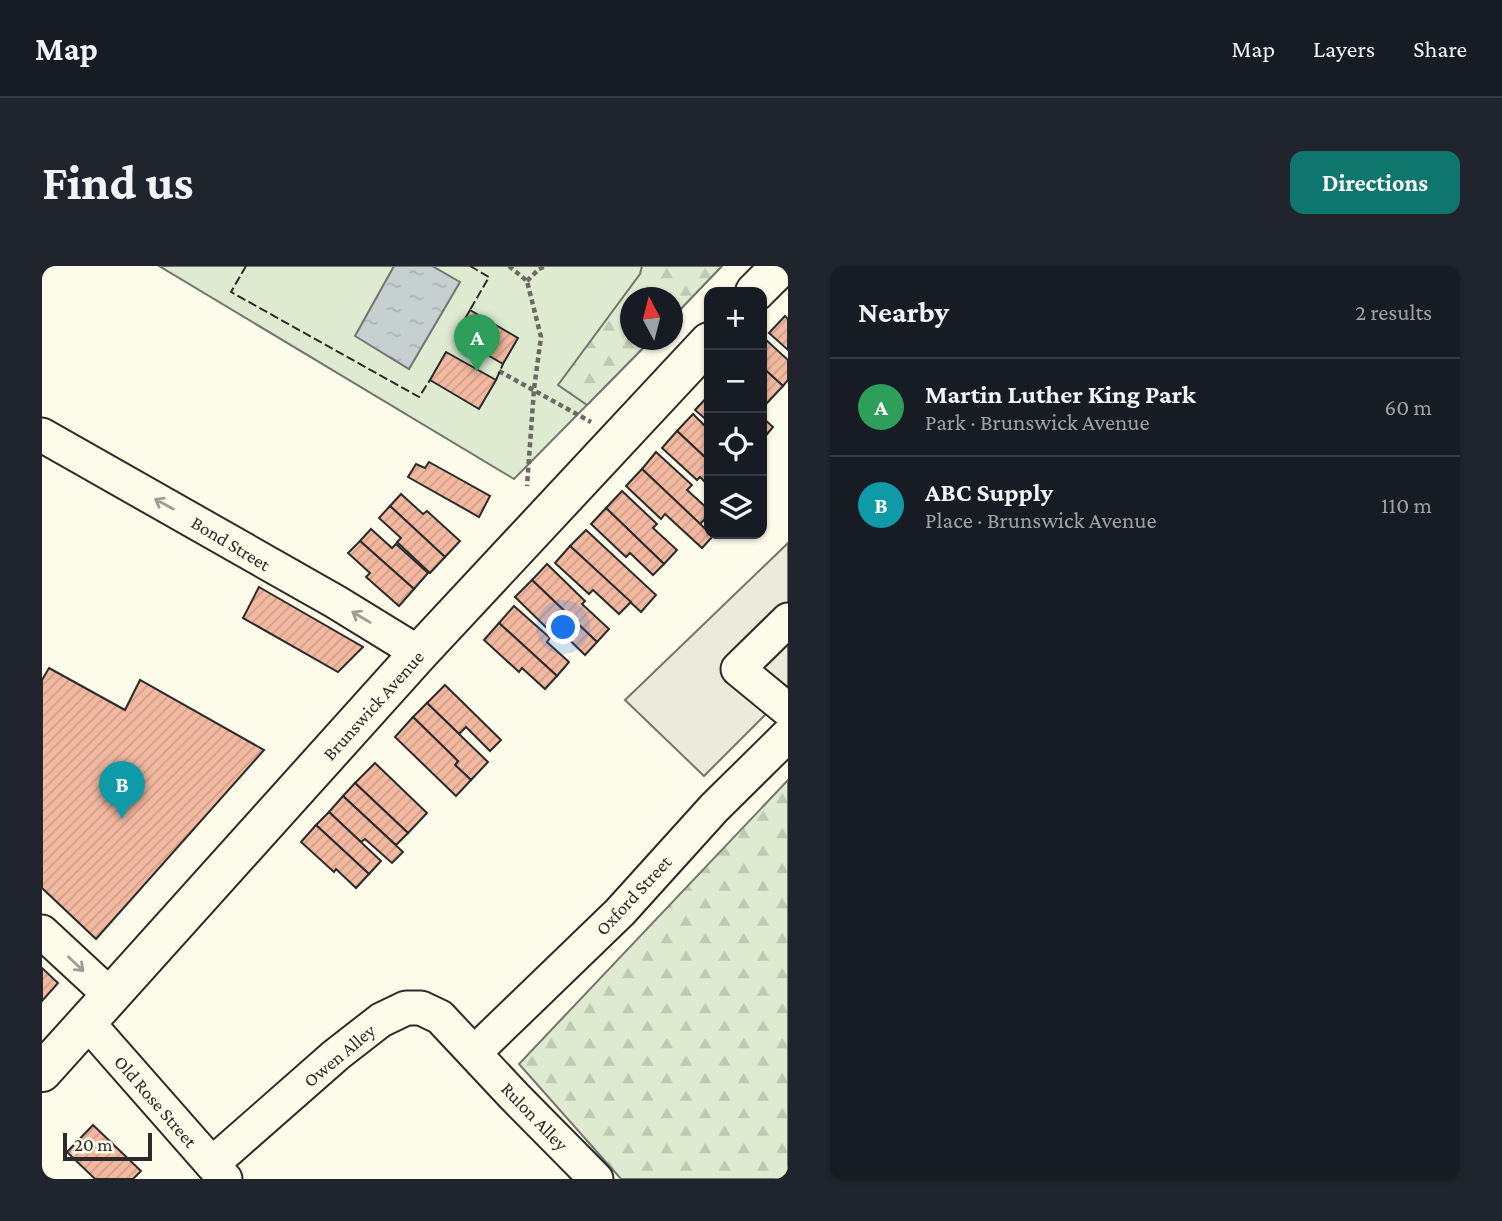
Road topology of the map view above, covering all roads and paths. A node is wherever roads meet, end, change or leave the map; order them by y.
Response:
1 (509, 266) edge
2 (546, 266) edge
3 (781, 266) edge
4 (527, 281) junction
5 (760, 287) edge
6 (704, 347) edge
7 (499, 371) dead end
8 (534, 389) junction
9 (42, 435) edge
10 (616, 442) junction
11 (548, 515) junction
12 (788, 620) edge
13 (419, 653) junction
14 (788, 710) edge
15 (788, 735) edge
16 (42, 932) edge
17 (99, 1009) junction
18 (475, 1052) junction
19 (42, 1072) edge
20 (218, 1171) edge
21 (596, 1179) edge

1 - 4 path
2 - 4 path
3 - 5 main road
4 - 8 path
6 - 10 main road, Brunswick Avenue
7 - 8 path
8 - 10 path
8 - 11 path
13 -> 9 street, Bond Street
10 - 11 main road, Brunswick Avenue
11 - 13 main road, Brunswick Avenue
12 - 14 street
13 - 17 main road, Brunswick Avenue
15 - 18 street, Oxford Street
16 -> 17 street, Old Rose Street
17 - 19 main road, Brunswick Avenue
17 - 20 street, Old Rose Street
18 - 20 street, Owen Alley
18 - 21 street, Rulon Alley

